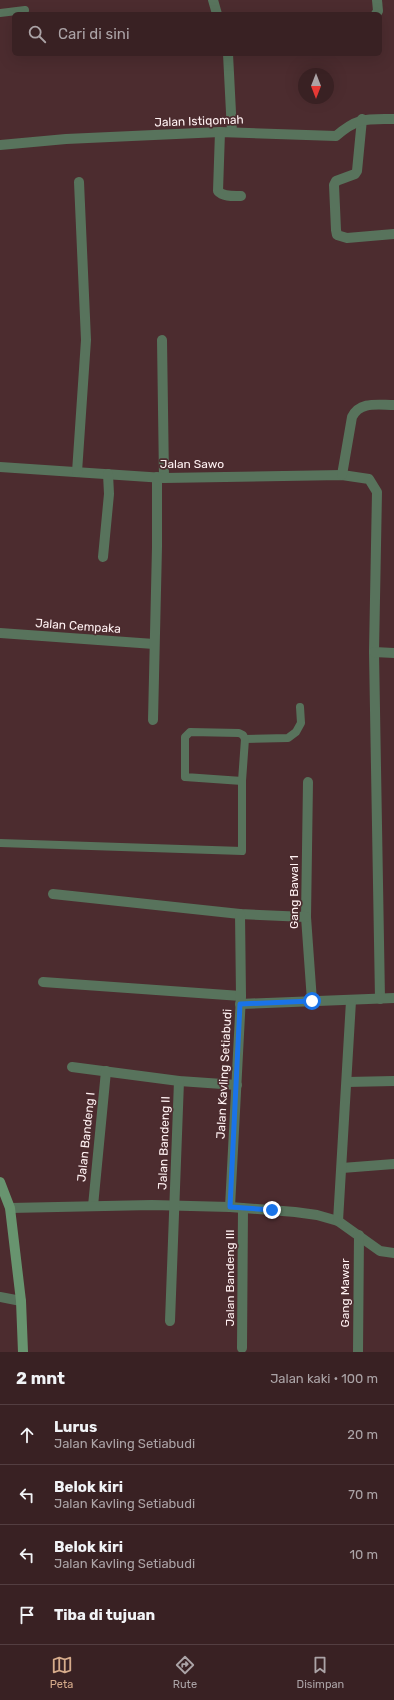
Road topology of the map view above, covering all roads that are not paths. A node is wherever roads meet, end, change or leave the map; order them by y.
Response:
1 (213, 0) edge
2 (377, 0) edge
3 (25, 10) dead end
4 (216, 12) edge
5 (378, 12) edge
6 (0, 13) edge
7 (228, 56) edge
8 (362, 119) junction
9 (394, 119) edge
10 (220, 132) junction
11 (232, 132) junction
12 (0, 145) edge
13 (79, 182) dead end
14 (241, 196) dead end
15 (394, 234) edge
16 (162, 340) dead end
17 (394, 405) edge
18 (0, 467) edge
19 (77, 472) junction
20 (108, 474) junction
21 (342, 475) junction
22 (160, 478) junction
23 (103, 557) dead end
24 (0, 633) edge
25 (154, 644) junction
26 (374, 652) junction
27 (394, 652) edge
28 (300, 707) dead end
29 (153, 720) dead end
30 (245, 739) junction
31 (242, 781) junction
32 (308, 782) dead end
33 (0, 843) edge
34 (53, 894) dead end
35 (240, 914) junction
36 (306, 917) junction
37 (43, 982) dead end
38 (394, 998) edge
39 (380, 999) junction
40 (240, 1000) junction
41 (312, 1001) junction
42 (351, 1001) junction
43 (72, 1067) dead end
44 (106, 1071) junction
45 (179, 1081) junction
46 (394, 1081) edge
47 (347, 1082) junction
48 (237, 1085) junction
49 (394, 1164) edge
50 (342, 1168) junction
51 (0, 1182) edge
52 (93, 1206) junction
53 (176, 1206) junction
54 (230, 1207) junction
55 (10, 1208) junction
56 (243, 1208) junction
57 (338, 1221) junction
58 (359, 1234) junction
59 (394, 1253) edge
60 (0, 1297) edge
61 (21, 1301) junction
62 (170, 1321) dead end
63 (242, 1348) dead end
64 (23, 1352) edge
65 (358, 1352) edge

1 - 4 street
2 - 5 street
3 - 6 lane
7 - 11 street
8 - 9 street, Jalan Istiqomah
8 - 11 street, Jalan Istiqomah
8 - 15 street
10 - 11 street, Jalan Istiqomah
10 - 12 street, Jalan Istiqomah
10 - 14 street
13 - 19 street
16 - 22 street
17 - 21 street
18 - 19 street, Jalan Sawo
19 - 20 street, Jalan Sawo
20 - 22 street, Jalan Sawo
20 - 23 street
21 - 22 street, Jalan Sawo
21 - 26 street, Jalan Sawo
22 - 25 street
24 - 25 street, Jalan Cempaka
25 - 29 street
26 - 27 street
26 - 39 street
28 - 30 lane
30 - 31 lane
30 - 31 lane
31 - 33 lane
32 - 36 street, Gang Bawal 1
34 - 35 street
35 - 36 street
35 - 40 street
36 - 41 street, Gang Bawal 1
37 - 40 street
38 - 39 street, Jalan Kavling Setiabudi
39 - 42 street, Jalan Kavling Setiabudi
40 - 41 street, Jalan Kavling Setiabudi
40 - 48 street, Jalan Kavling Setiabudi
41 - 42 street, Jalan Kavling Setiabudi
42 - 47 street
43 - 44 street
44 - 45 street
44 - 52 street, Jalan Bandeng I
45 - 48 street
45 - 53 street, Jalan Bandeng II
46 - 47 street
47 - 50 street
48 - 54 street, Jalan Kavling Setiabudi
49 - 50 street
50 - 57 street
51 - 55 street
52 - 53 street
52 - 55 street
53 - 54 street
53 - 62 street, Jalan Bandeng II
54 - 56 street
55 - 61 street
56 - 57 street
56 - 63 street, Jalan Bandeng III
57 - 58 street
58 - 59 street
58 - 65 street, Gang Mawar
60 - 61 street
61 - 64 street

